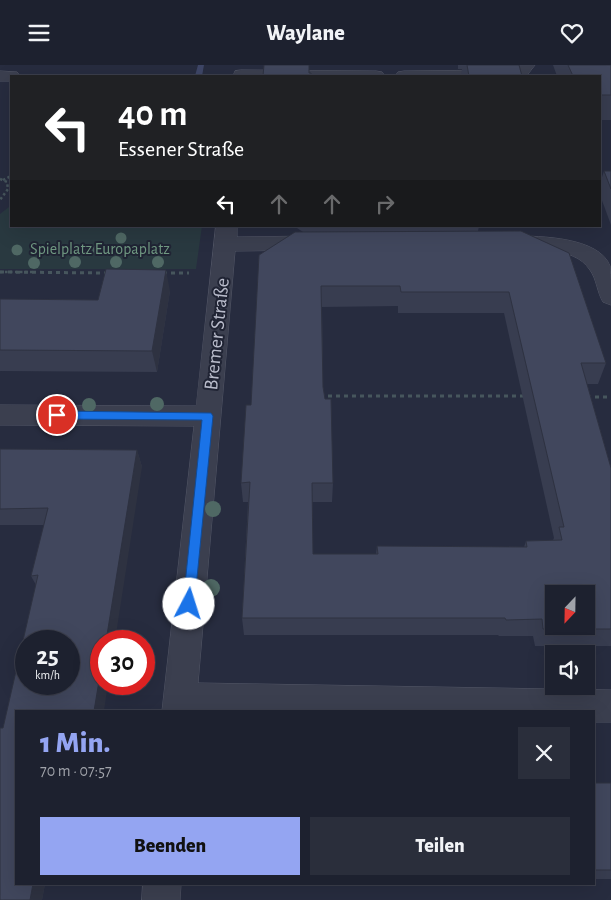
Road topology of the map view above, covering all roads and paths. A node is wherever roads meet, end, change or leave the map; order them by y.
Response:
1 (527, 65) edge
2 (241, 72) edge
3 (342, 75) edge
4 (508, 75) edge
5 (1, 180) edge
6 (0, 200) edge
7 (226, 235) edge
8 (336, 243) edge
9 (495, 243) edge
10 (0, 272) edge
11 (116, 273) edge
12 (154, 273) edge
13 (222, 273) junction
14 (611, 297) edge
15 (317, 396) edge
16 (533, 397) edge
17 (582, 397) edge
18 (611, 397) edge
19 (0, 415) edge
20 (208, 416) junction
21 (180, 705) edge
22 (611, 706) edge
23 (162, 885) edge
24 (160, 900) edge

1 - 4 street
2 - 3 street
5 - 6 path
7 - 8 street
7 - 13 street, Bremer Straße
9 - 14 street
10 - 11 path
12 - 13 path
13 - 20 street, Bremer Straße
15 - 16 path
17 - 18 path
19 - 20 street
20 - 21 street, Bremer Straße
21 - 22 street
23 - 24 street

